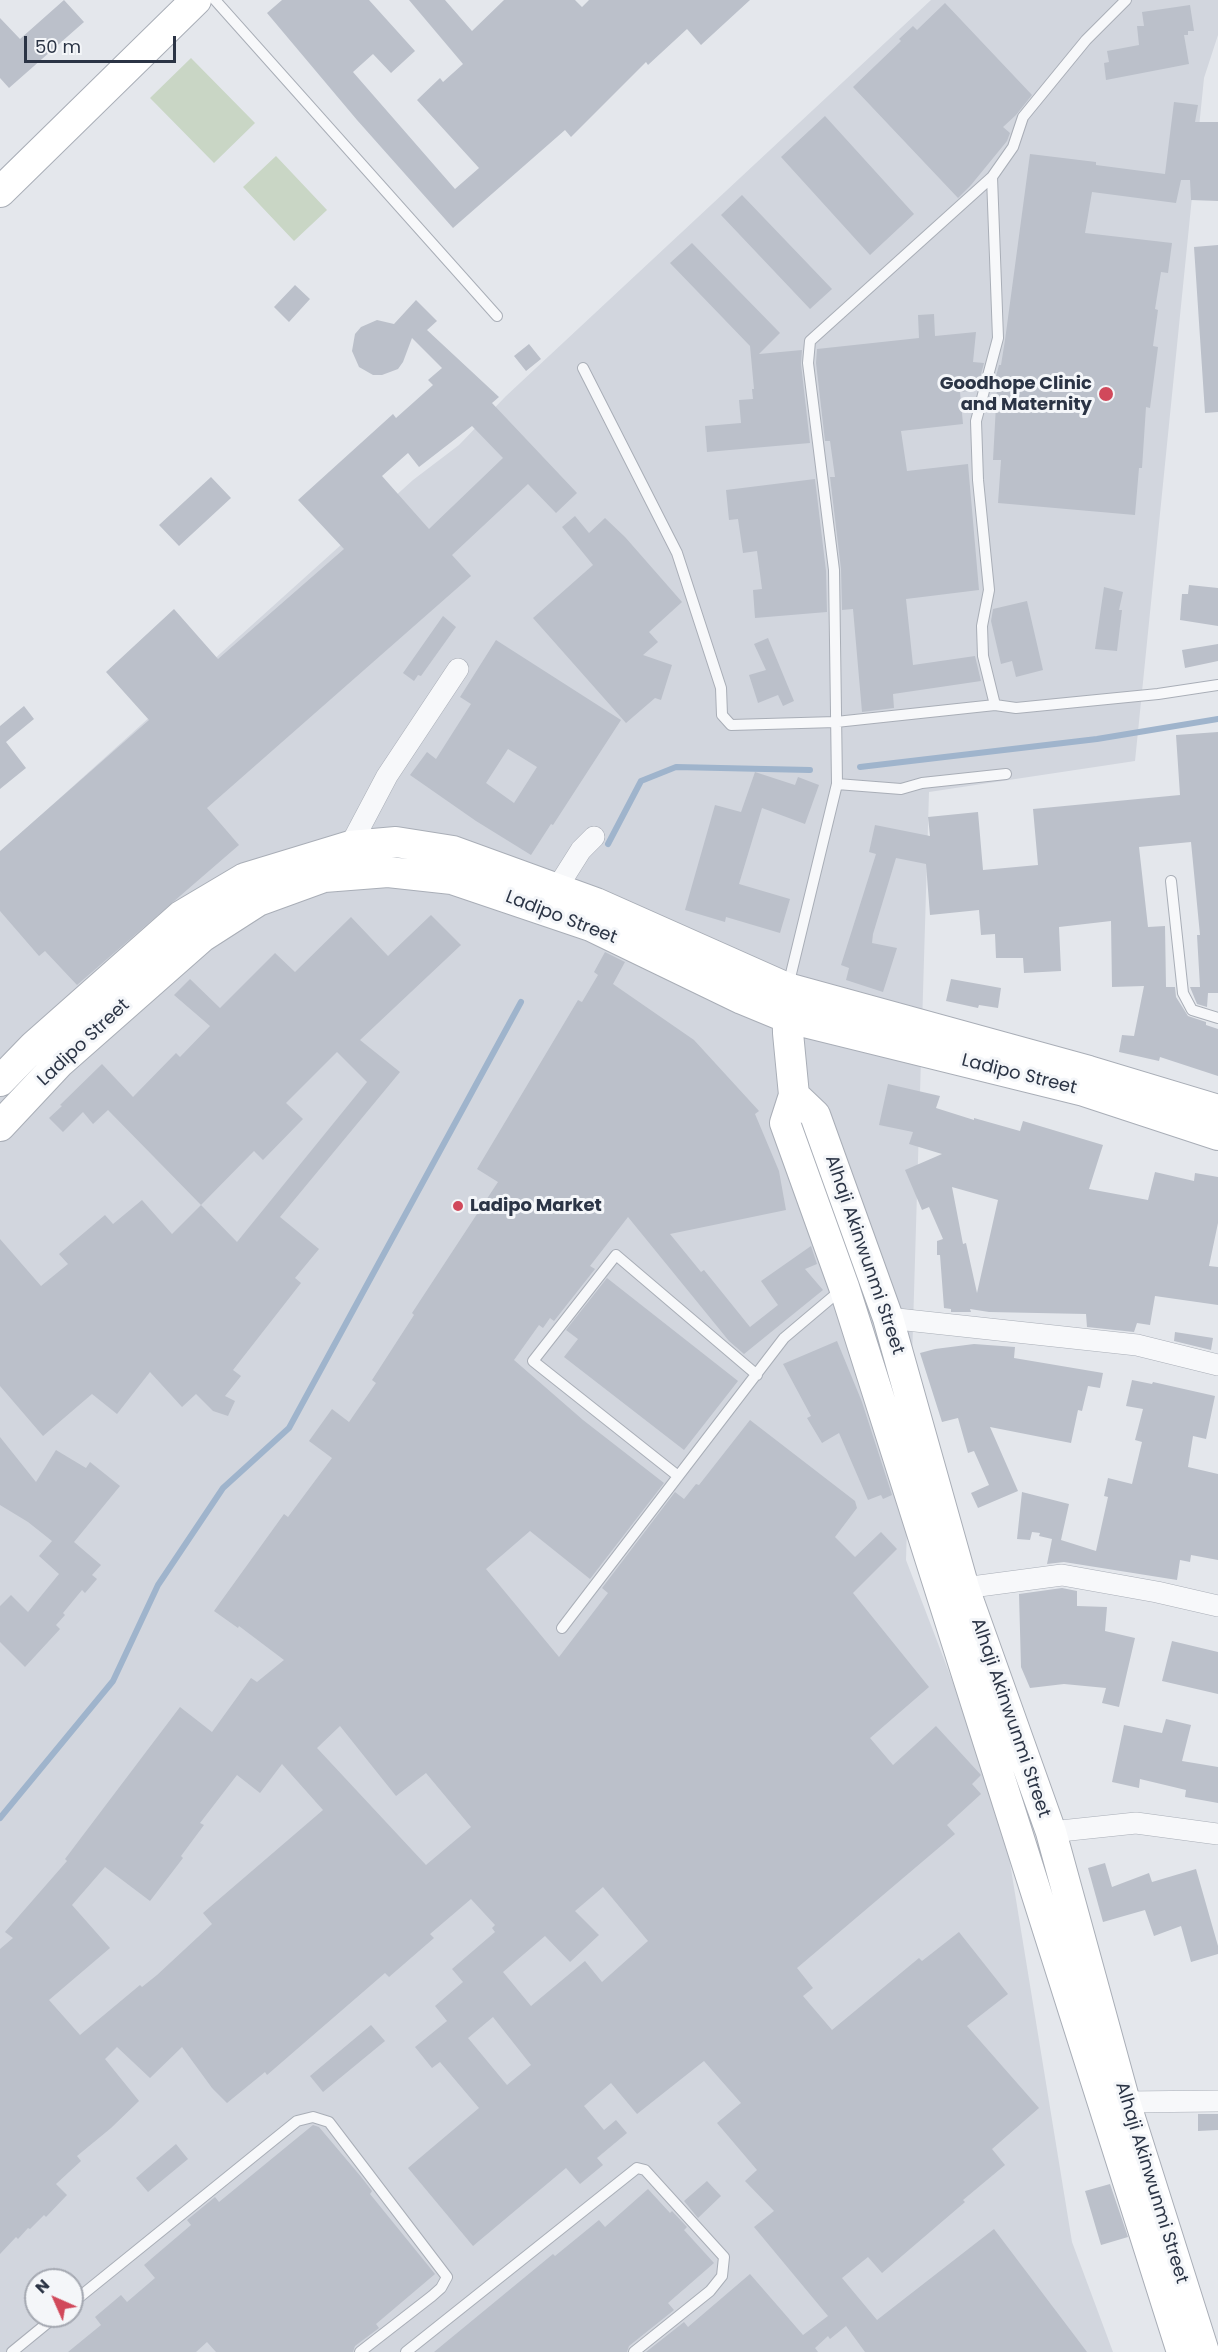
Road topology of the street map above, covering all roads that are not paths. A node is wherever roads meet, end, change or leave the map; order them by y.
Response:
1 (196, 0) edge
2 (215, 0) edge
3 (1126, 0) edge
4 (992, 177) junction
5 (0, 192) edge
6 (497, 316) dead end
7 (583, 368) dead end
8 (458, 669) dead end
9 (1218, 686) edge
10 (995, 705) junction
11 (836, 722) junction
12 (1006, 774) dead end
13 (837, 784) junction
14 (594, 837) dead end
15 (350, 846) junction
16 (1171, 881) dead end
17 (557, 888) junction
18 (787, 988) junction
19 (788, 1018) junction
20 (1218, 1018) edge
21 (0, 1081) edge
22 (794, 1095) junction
23 (1218, 1110) edge
24 (0, 1126) edge
25 (1218, 1136) edge
26 (844, 1287) junction
27 (888, 1318) junction
28 (1218, 1365) edge
29 (757, 1375) junction
30 (678, 1476) junction
31 (964, 1588) junction
32 (1218, 1606) edge
33 (562, 1628) dead end
34 (1051, 1832) junction
35 (1218, 1834) edge
36 (1218, 2101) edge
37 (1125, 2102) junction
38 (84, 2293) edge
39 (42, 2328) edge
40 (12, 2352) edge
41 (360, 2352) edge
42 (406, 2352) edge
43 (634, 2352) edge
44 (1182, 2352) edge
45 (1204, 2352) edge

1 - 5 street
2 - 6 lane
3 - 4 lane
4 - 10 lane
4 - 11 lane
7 - 11 lane
8 - 15 street
9 - 10 lane
10 - 11 lane
11 - 13 lane
12 - 13 lane
13 - 18 lane
14 - 17 street
15 - 17 street, Ladipo Street
15 - 21 street, Ladipo Street
16 - 20 lane
17 - 18 street, Ladipo Street
18 - 19 street, Alhaji Akinwunmi Street
18 - 23 street, Ladipo Street
19 - 22 street, Alhaji Akinwunmi Street
19 - 24 street, Ladipo Street
19 - 25 street, Ladipo Street
22 - 26 street, Alhaji Akinwunmi Street
22 - 27 street, Alhaji Akinwunmi Street
26 - 29 lane
26 - 44 street, Alhaji Akinwunmi Street
27 - 28 street
27 - 31 street, Alhaji Akinwunmi Street
29 - 30 lane
29 - 30 lane
30 - 33 lane
31 - 32 street
31 - 34 street, Alhaji Akinwunmi Street
34 - 35 street
34 - 37 street, Alhaji Akinwunmi Street
36 - 37 street
37 - 45 street, Alhaji Akinwunmi Street
38 - 41 lane
39 - 40 lane
42 - 43 lane

